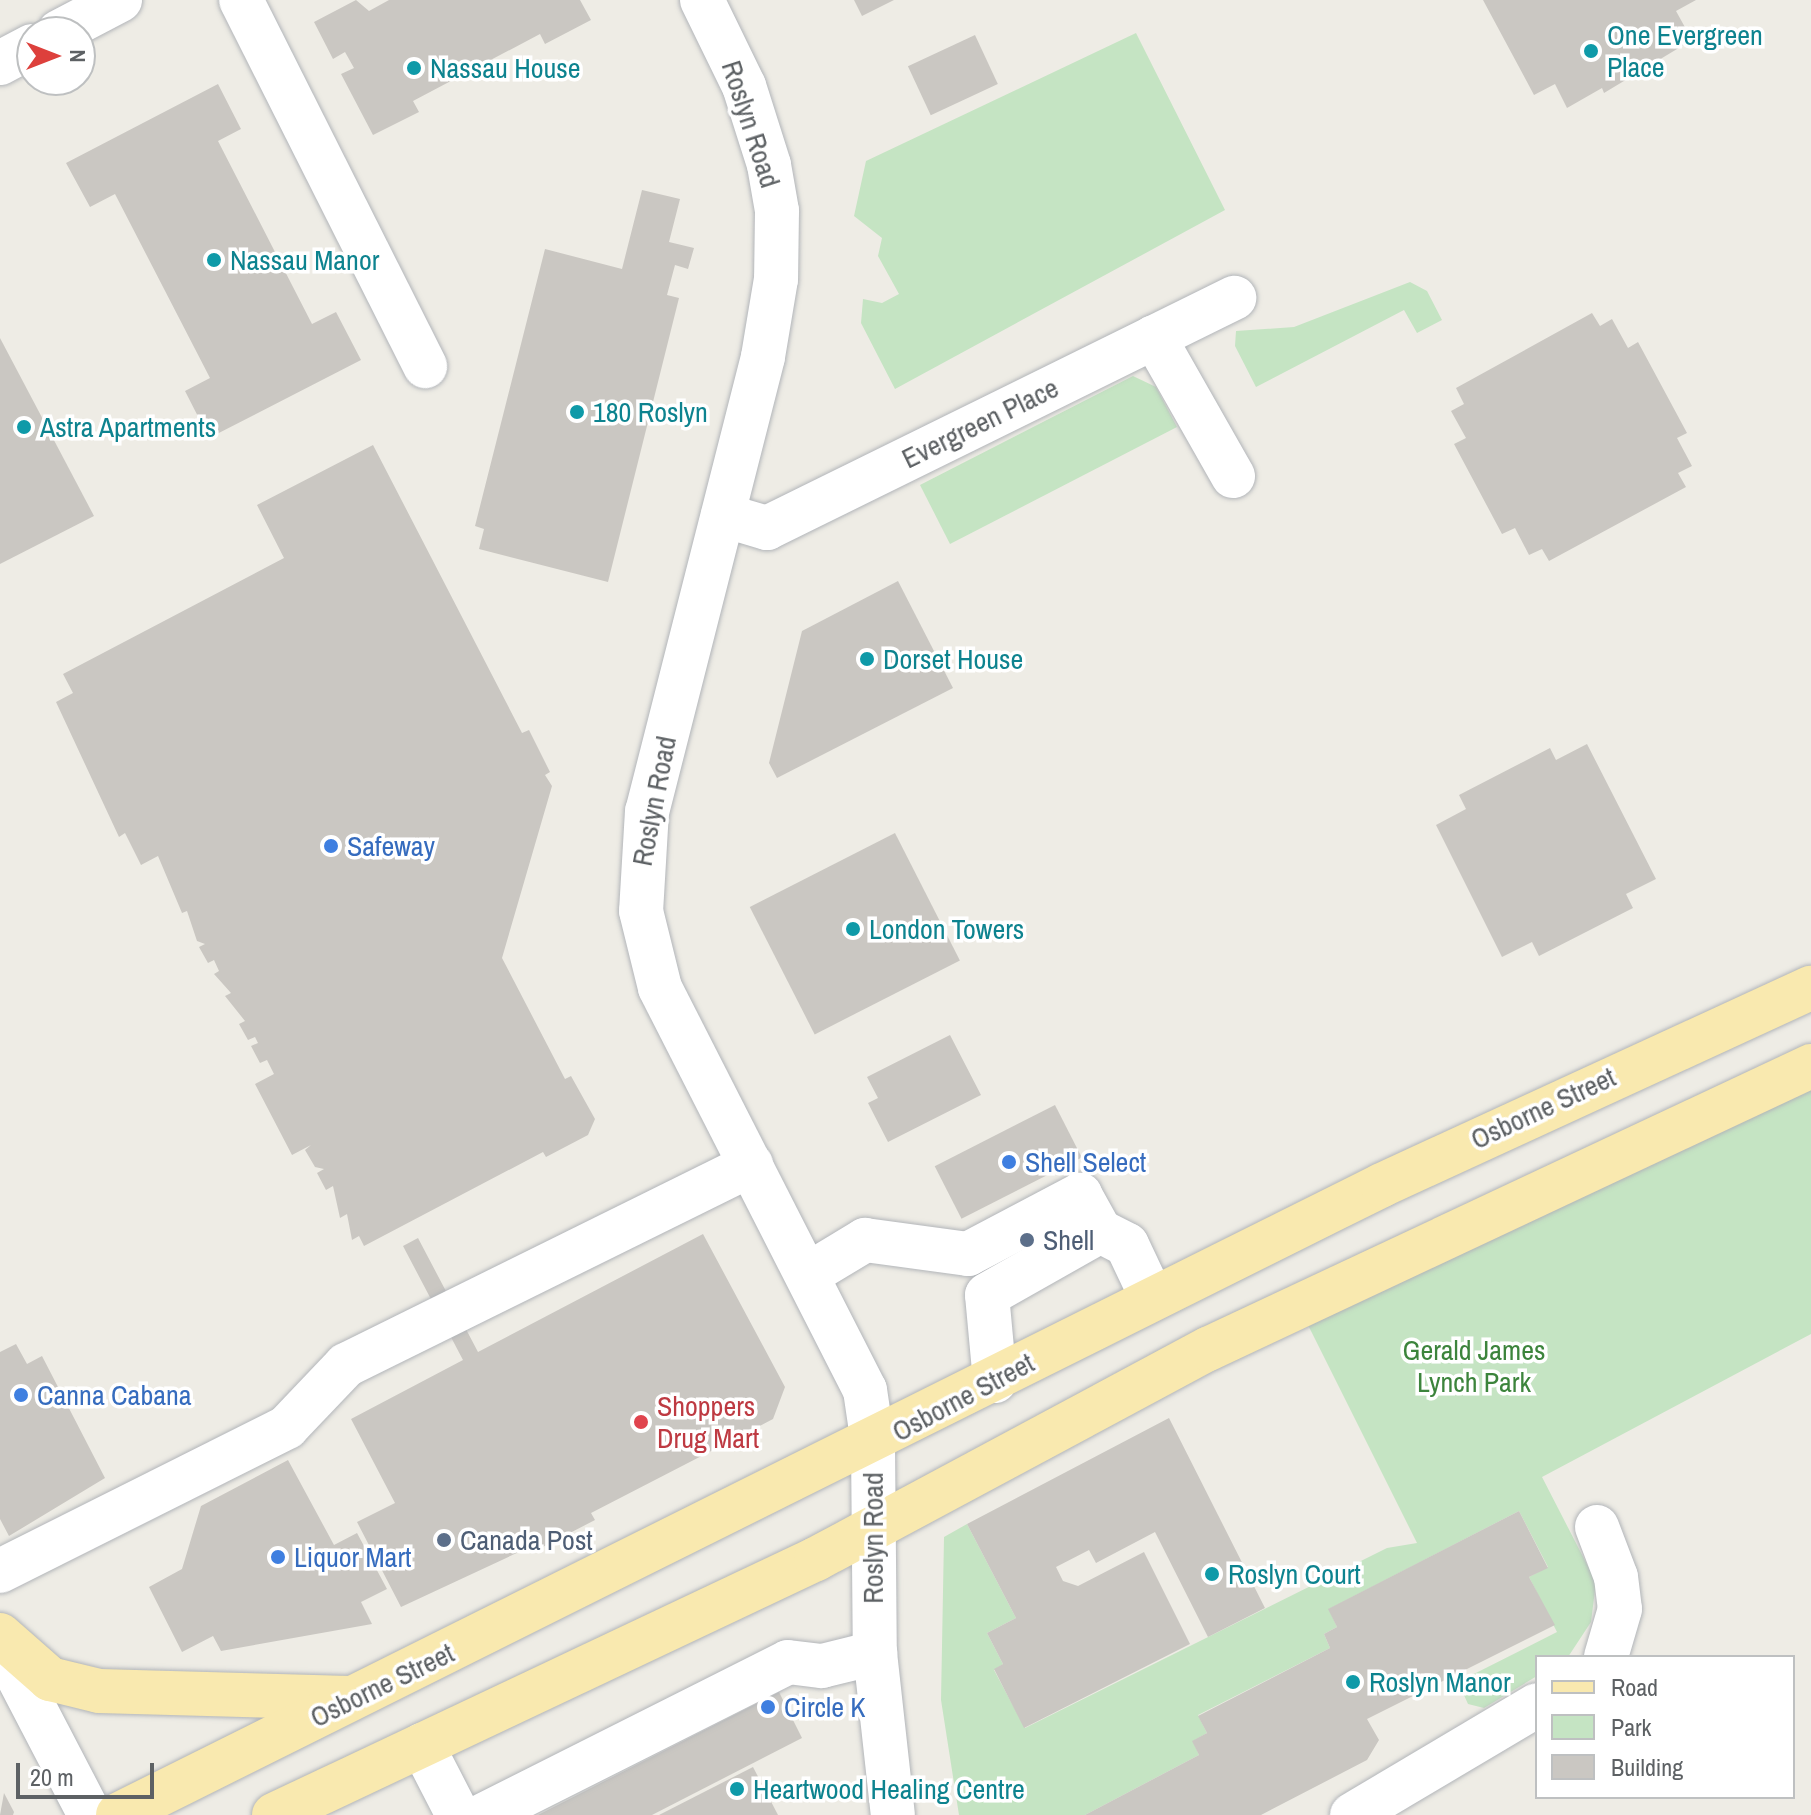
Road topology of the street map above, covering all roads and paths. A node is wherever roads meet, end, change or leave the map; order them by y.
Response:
1 (120, 0) edge
2 (241, 0) edge
3 (702, 0) edge
4 (90, 16) edge
5 (1234, 298) dead end
6 (1154, 337) junction
7 (425, 366) dead end
8 (1233, 476) dead end
9 (723, 515) junction
10 (1811, 988) edge
11 (1811, 1066) edge
12 (751, 1165) junction
13 (1100, 1231) junction
14 (968, 1254) junction
15 (807, 1275) junction
16 (987, 1295) junction
17 (1152, 1298) junction
18 (995, 1381) junction
19 (873, 1444) junction
20 (1597, 1527) dead end
21 (872, 1529) junction
22 (0, 1571) edge
23 (0, 1635) edge
24 (0, 1642) edge
25 (875, 1653) junction
26 (1607, 1655) edge
27 (357, 1698) junction
28 (1535, 1706) edge
29 (422, 1745) junction
30 (90, 1815) edge
31 (118, 1815) edge
32 (274, 1815) edge
33 (458, 1815) edge
34 (484, 1815) edge
35 (893, 1815) edge
36 (1352, 1815) edge

1 - 4 street
2 - 7 street
3 - 9 street, Roslyn Road
5 - 6 street, Evergreen Place
6 - 8 street
6 - 9 street, Evergreen Place
9 - 12 street, Roslyn Road
10 - 17 main road, Osborne Street
11 - 21 main road
12 - 15 street, Roslyn Road
12 - 22 street
13 - 14 street
13 - 16 street
13 - 17 street
14 - 15 street
14 - 16 street
15 - 19 street, Roslyn Road
16 - 18 street
17 - 18 main road, Osborne Street
18 - 19 main road, Osborne Street
19 - 21 street, Roslyn Road
19 - 27 main road, Osborne Street
20 - 26 street
21 - 25 street, Roslyn Road
21 - 29 main road
23 - 27 main road
24 - 30 street
25 - 34 street
25 - 35 street, Roslyn Road
27 - 31 main road, Osborne Street
28 - 36 street
29 - 32 main road
29 - 33 street

